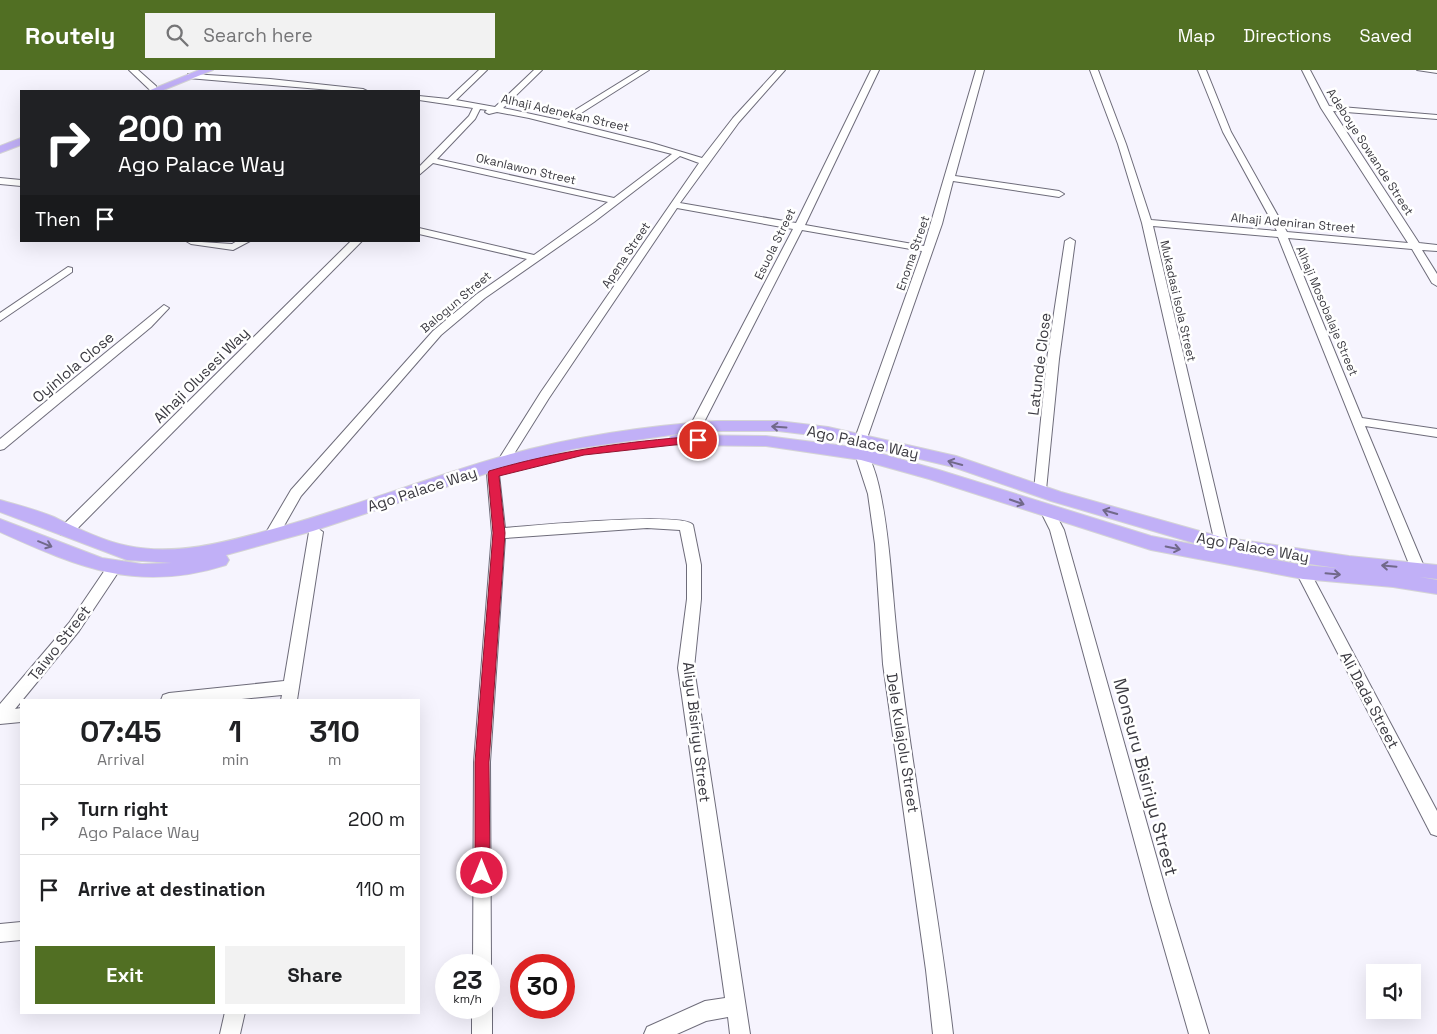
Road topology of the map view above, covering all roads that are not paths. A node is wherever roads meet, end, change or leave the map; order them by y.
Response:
1 (133, 70) edge
2 (208, 70) edge
3 (483, 70) edge
4 (538, 70) edge
5 (645, 70) edge
6 (781, 70) edge
7 (875, 70) edge
8 (980, 70) edge
9 (1094, 70) edge
10 (1202, 70) edge
11 (1306, 70) edge
12 (1421, 70) edge
13 (1437, 71) edge
14 (194, 73) edge
15 (150, 90) edge
16 (354, 90) edge
17 (420, 98) edge
18 (506, 100) junction
19 (452, 102) junction
20 (478, 106) junction
21 (1325, 108) junction
22 (496, 110) junction
23 (472, 117) junction
24 (1437, 117) edge
25 (560, 123) junction
26 (20, 142) edge
27 (0, 151) edge
28 (679, 153) junction
29 (431, 160) junction
30 (704, 162) junction
31 (420, 171) edge
32 (949, 178) junction
33 (0, 181) edge
34 (20, 183) edge
35 (1058, 194) dead end
36 (615, 202) junction
37 (674, 205) junction
38 (1147, 223) junction
39 (798, 227) junction
40 (420, 231) edge
41 (1283, 234) junction
42 (1070, 241) dead end
43 (199, 242) edge
44 (243, 242) edge
45 (356, 242) edge
46 (1417, 246) junction
47 (1437, 248) edge
48 (927, 249) junction
49 (534, 258) junction
50 (68, 270) dead end
51 (1437, 283) edge
52 (164, 308) dead end
53 (0, 318) edge
54 (1358, 421) junction
55 (695, 428) junction
56 (1437, 433) edge
57 (0, 446) edge
58 (861, 447) junction
59 (498, 468) junction
60 (1040, 490) junction
61 (0, 506) edge
62 (1048, 512) junction
63 (1136, 520) junction
64 (0, 525) edge
65 (1162, 527) junction
66 (66, 531) junction
67 (316, 532) junction
68 (499, 533) junction
69 (271, 536) junction
70 (1124, 536) junction
71 (1151, 543) junction
72 (1221, 544) junction
73 (114, 568) junction
74 (1418, 569) junction
75 (1302, 572) junction
76 (1437, 572) edge
77 (1437, 587) edge
78 (290, 693) edge
79 (185, 699) edge
80 (20, 715) edge
81 (0, 716) edge
82 (1437, 828) edge
83 (20, 931) edge
84 (0, 933) edge
85 (482, 954) edge
86 (736, 1006) junction
87 (234, 1014) edge
88 (482, 1019) edge
89 (230, 1034) edge
90 (482, 1034) edge
91 (654, 1034) edge
92 (740, 1034) edge
93 (943, 1034) edge
94 (1199, 1034) edge

1 - 15 street
2 - 14 main road
3 - 19 street
4 - 18 street
5 - 25 street
6 - 30 street, Apena Street
7 - 39 street, Esuola Street
8 - 32 street, Enoma Street
9 - 38 street, Mukadasi Isola Street
10 - 41 street, Alhaji Mosobalaje Street
11 - 21 street, Adeboye Sowande Street
12 - 13 street
14 - 15 main road
14 - 16 street
17 - 19 street, Alhaji Adenekan Street
18 - 20 street
18 - 22 street
19 - 20 street, Alhaji Adenekan Street
20 - 22 street, Alhaji Adenekan Street
20 - 23 street
21 - 24 street
21 - 46 street, Adeboye Sowande Street
22 - 23 street
22 - 25 street, Alhaji Adenekan Street
23 - 29 street
25 - 28 street, Alhaji Adenekan Street
26 - 27 main road
28 - 30 street, Alhaji Adenekan Street
28 - 36 street, Balogun Street
29 - 31 street
29 - 36 street, Okanlawon Street
30 - 37 street, Apena Street
32 - 35 street
32 - 48 street, Enoma Street
33 - 34 street
36 - 49 street, Balogun Street
37 - 39 street
37 - 59 street, Apena Street
38 - 41 street, Alhaji Adeniran Street
38 - 72 street, Mukadasi Isola Street
39 - 48 street
39 - 55 street, Esuola Street
40 - 49 street
41 - 46 street, Alhaji Adeniran Street
41 - 54 street, Alhaji Mosobalaje Street
42 - 60 street, Latunde Close
43 - 44 street
45 - 66 street, Alhaji Olusesi Way
46 - 47 street, Alhaji Adeniran Street
46 - 51 street
48 - 58 street, Enoma Street
49 - 69 street, Balogun Street
50 - 53 street
52 - 57 street, Oyinlola Close
54 - 56 street
54 - 74 street, Alhaji Mosobalaje Street
58 -> 55 main road, Ago Palace Way
55 - 59 main road, Ago Palace Way
58 - 59 main road, Ago Palace Way
60 -> 58 main road, Ago Palace Way
58 -> 62 main road, Ago Palace Way
58 - 93 street, Dele Kulajolu Street
59 - 67 main road, Ago Palace Way
59 - 68 street
59 - 69 main road, Ago Palace Way
63 -> 60 main road, Ago Palace Way
61 - 66 main road, Ago Palace Way
62 - 70 main road, Ago Palace Way
62 - 94 street, Monsuru Bisiriyu Street
63 - 65 main road, Ago Palace Way
63 - 70 main road
64 -> 73 main road, Ago Palace Way
65 - 71 main road
65 - 72 main road, Ago Palace Way
66 - 69 main road, Ago Palace Way
67 - 73 main road, Ago Palace Way
67 - 78 street
68 - 85 street
68 - 86 street, Aliyu Bisiriyu Street
70 - 71 main road, Ago Palace Way
71 -> 75 main road, Ago Palace Way
74 -> 72 main road, Ago Palace Way
73 - 81 street, Taiwo Street
74 - 76 main road, Ago Palace Way
75 -> 77 main road, Ago Palace Way
75 - 82 street, Ali Dada Street
78 - 79 street
80 - 81 street
83 - 84 street
86 - 91 street
86 - 92 street, Aliyu Bisiriyu Street
87 - 89 street
88 - 90 street

